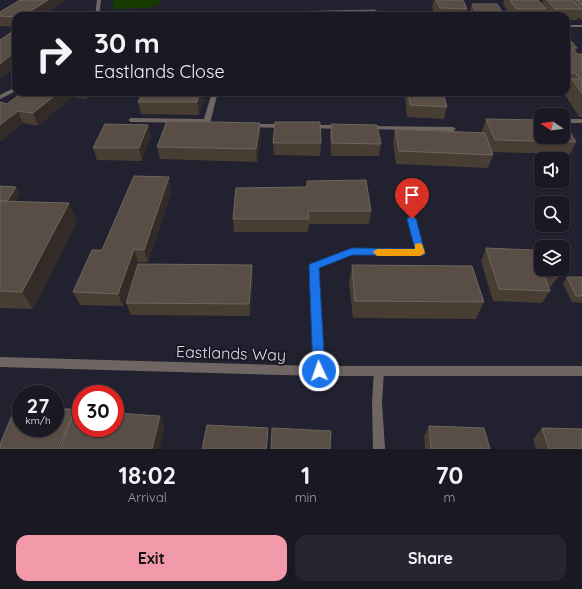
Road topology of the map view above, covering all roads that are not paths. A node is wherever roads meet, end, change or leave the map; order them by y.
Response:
1 (99, 0) edge
2 (98, 12) edge
3 (570, 26) edge
4 (582, 26) edge
5 (12, 91) edge
6 (214, 96) edge
7 (0, 97) edge
8 (131, 120) dead end
9 (207, 121) junction
10 (570, 121) edge
11 (582, 121) edge
12 (222, 125) edge
13 (246, 126) edge
14 (294, 126) edge
15 (302, 126) edge
16 (350, 127) edge
17 (358, 127) edge
18 (453, 129) dead end
19 (412, 219) dead end
20 (0, 362) edge
21 (319, 371) junction
22 (379, 371) junction
23 (582, 371) edge
24 (379, 449) edge

1 - 2 street
3 - 4 street
5 - 7 street
6 - 9 street
8 - 9 street
9 - 12 street
10 - 11 street
13 - 14 street
15 - 16 street
17 - 18 street
19 - 21 street
20 - 21 street, Eastlands Way
21 - 22 street, Eastlands Way
22 - 23 street, Eastlands Way
22 - 24 street

